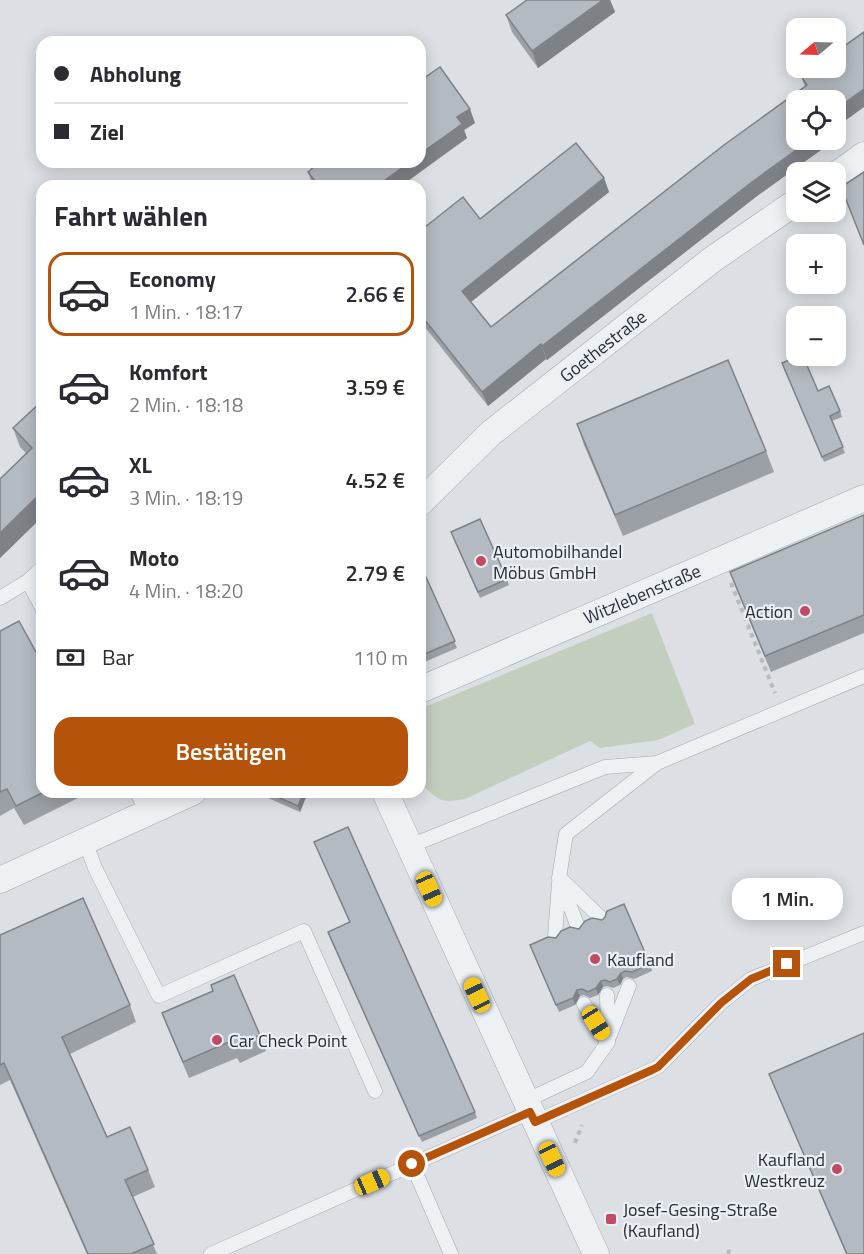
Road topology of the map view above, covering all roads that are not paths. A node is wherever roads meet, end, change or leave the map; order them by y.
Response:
1 (864, 155) edge
2 (846, 168) edge
3 (786, 209) edge
4 (426, 497) edge
5 (864, 498) edge
6 (36, 574) edge
7 (28, 581) junction
8 (36, 596) edge
9 (0, 598) edge
10 (864, 676) edge
11 (426, 687) edge
12 (657, 763) junction
13 (165, 798) edge
14 (388, 798) edge
15 (142, 803) edge
16 (85, 841) junction
17 (410, 846) junction
18 (559, 878) junction
19 (0, 880) edge
20 (601, 918) edge
21 (578, 927) edge
22 (864, 933) edge
23 (555, 936) edge
24 (629, 986) dead end
25 (607, 995) dead end
26 (584, 1004) dead end
27 (608, 1042) junction
28 (375, 1091) dead end
29 (530, 1112) junction
30 (412, 1164) junction
31 (211, 1254) edge
32 (452, 1254) edge
33 (596, 1254) edge

1 - 2 street
3 - 4 street, Goethestraße
5 - 11 street, Witzlebenstraße
6 - 7 lane
7 - 8 lane
7 - 9 lane
10 - 12 lane
12 - 17 lane
12 - 18 lane
13 - 15 street
14 - 17 street
15 - 16 street
16 - 19 street
16 - 28 lane
17 - 29 street
18 - 20 lane
18 - 21 lane
18 - 23 lane
22 - 29 lane
24 - 27 lane
25 - 27 lane
26 - 27 lane
27 - 29 lane
29 - 30 lane
29 - 33 street
30 - 31 lane
30 - 32 lane

